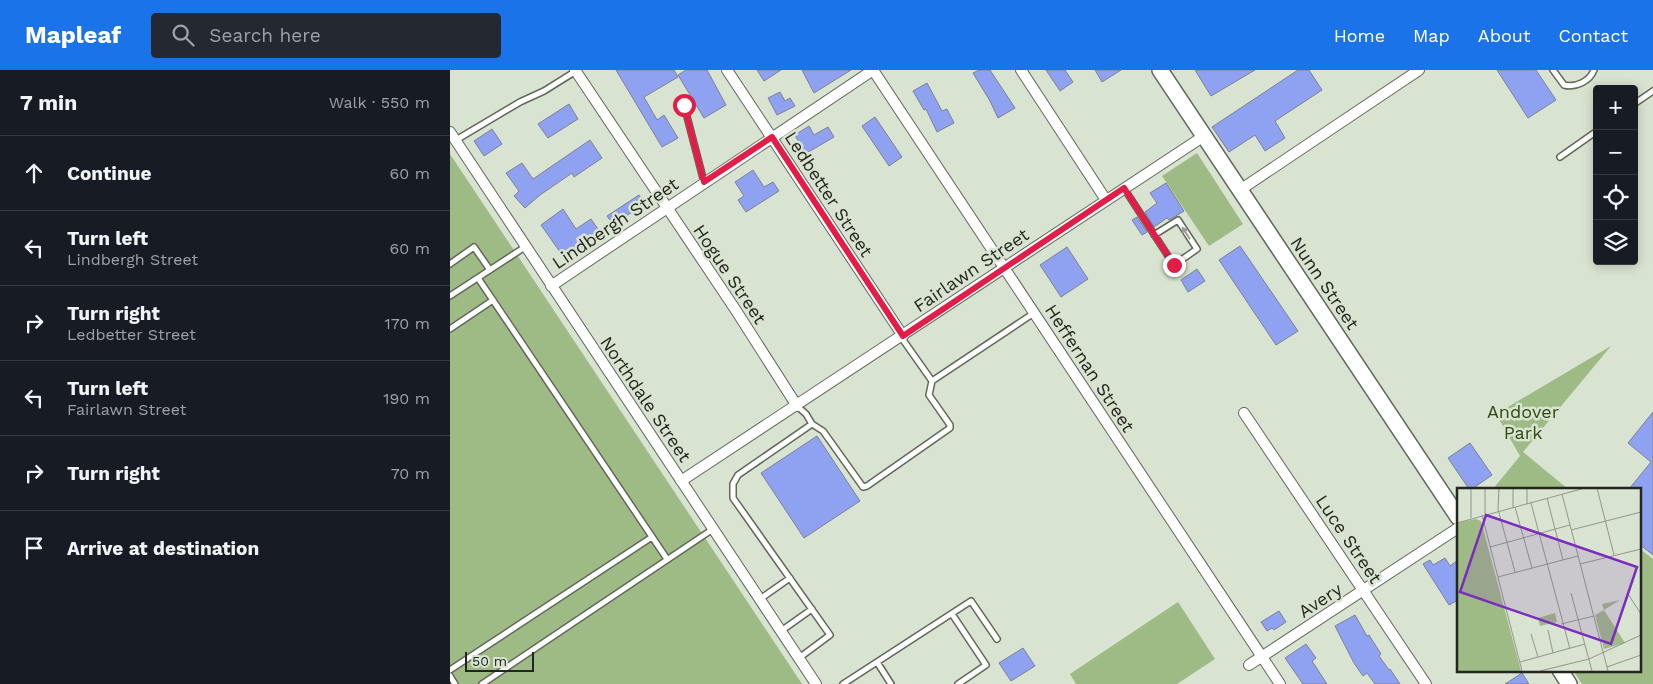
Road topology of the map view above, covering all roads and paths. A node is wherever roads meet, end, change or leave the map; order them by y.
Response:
1 (575, 70) edge
2 (727, 70) edge
3 (873, 70) edge
4 (1021, 70) edge
5 (1160, 70) edge
6 (1419, 70) edge
7 (1553, 70) edge
8 (1594, 70) edge
9 (1653, 91) edge
10 (1638, 101) edge
11 (684, 105) dead end
12 (1593, 134) edge
13 (453, 136) edge
14 (1204, 136) junction
15 (772, 137) junction
16 (1560, 157) dead end
17 (704, 182) junction
18 (1124, 188) junction
19 (1240, 190) junction
20 (1106, 200) junction
21 (667, 207) junction
22 (1154, 235) junction
23 (525, 247) junction
24 (450, 264) edge
25 (1004, 268) junction
26 (490, 270) junction
27 (478, 278) junction
28 (551, 286) junction
29 (450, 296) edge
30 (493, 300) junction
31 (1034, 313) junction
32 (450, 329) edge
33 (902, 336) junction
34 (932, 381) junction
35 (797, 406) junction
36 (1244, 413) dead end
37 (812, 424) junction
38 (681, 481) junction
39 (1457, 516) edge
40 (713, 529) junction
41 (1457, 529) edge
42 (652, 537) junction
43 (667, 560) junction
44 (790, 578) junction
45 (1364, 591) junction
46 (760, 599) junction
47 (812, 609) junction
48 (952, 614) junction
49 (781, 631) junction
50 (997, 639) dead end
51 (1261, 657) junction
52 (798, 658) junction
53 (877, 662) junction
54 (1249, 665) dead end
55 (450, 670) edge
56 (1561, 672) edge
57 (450, 676) edge
58 (455, 684) edge
59 (482, 684) edge
60 (816, 684) edge
61 (842, 684) edge
62 (891, 684) edge
63 (958, 684) edge
64 (1280, 684) edge
65 (1426, 684) edge
66 (1569, 684) edge

1 - 13 lane
1 - 21 street, Hogue Street
2 - 15 street, Ledbetter Street
3 - 15 street, Lindbergh Street
3 - 25 street, Heffernan Street
4 - 20 street
5 - 14 street, Nunn Street
6 - 19 street
7 - 8 lane
9 - 10 lane
11 - 17 lane
12 - 16 lane
13 - 23 street, Northdale Street
14 - 18 street, Fairlawn Street
14 - 19 street, Nunn Street
15 - 17 street, Lindbergh Street
15 - 33 street, Ledbetter Street
17 - 21 street, Lindbergh Street
18 - 20 street, Fairlawn Street
18 - 22 lane
19 - 39 street, Nunn Street
20 - 25 street, Fairlawn Street
21 - 28 street, Lindbergh Street
21 - 35 street, Hogue Street
22 -> 22 lane
23 - 26 lane
23 - 28 street, Northdale Street
24 - 26 lane
25 - 31 street, Heffernan Street
25 - 33 street, Fairlawn Street
26 - 27 lane
27 - 29 lane
27 - 30 lane
28 - 38 street, Northdale Street
30 - 32 lane
30 - 42 lane
31 - 34 lane
31 - 51 street, Heffernan Street
33 - 34 lane
33 - 35 street, Fairlawn Street
34 - 37 lane, Hogue Street
35 - 37 lane, Hogue Street
35 - 38 street, Fairlawn Street
36 - 45 street, Luce Street
37 - 44 lane
38 - 40 street, Northdale Street
40 - 43 lane
40 - 46 street, Northdale Street
41 - 45 street, Avery
42 - 43 lane
42 - 55 lane
43 - 59 lane
44 - 46 lane
44 - 47 lane
45 - 51 street, Avery
45 - 65 street, Luce Street
46 - 49 street, Northdale Street
47 - 49 lane
47 - 52 lane
48 - 50 lane
48 - 53 lane
48 - 63 lane
49 - 52 street, Northdale Street
51 - 54 street, Avery
51 - 64 street, Heffernan Street
52 - 60 street, Northdale Street
53 - 61 lane
53 - 62 lane
56 - 66 street
57 - 58 lane

